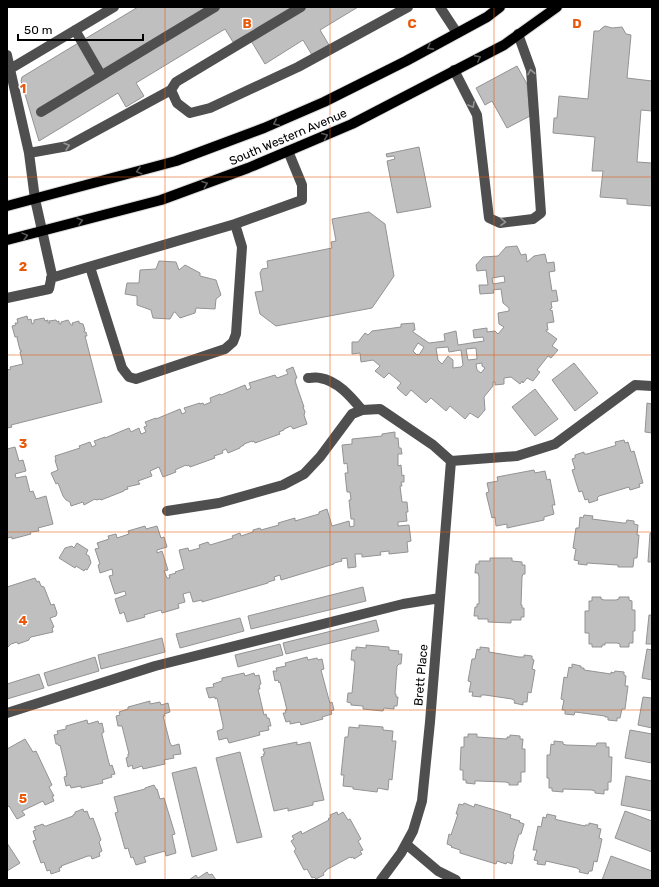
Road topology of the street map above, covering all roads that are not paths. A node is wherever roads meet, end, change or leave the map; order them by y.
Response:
1 (114, 7) edge
2 (215, 7) edge
3 (301, 7) edge
4 (408, 7) edge
5 (440, 7) edge
6 (500, 7) edge
7 (557, 7) edge
8 (75, 30) junction
9 (457, 33) junction
10 (518, 34) junction
11 (7, 55) edge
12 (10, 69) junction
13 (454, 70) junction
14 (101, 75) junction
15 (171, 90) junction
16 (41, 112) dead end
17 (288, 151) junction
18 (29, 153) junction
19 (35, 199) junction
20 (7, 206) edge
21 (235, 224) junction
22 (42, 231) junction
23 (7, 240) edge
24 (90, 267) junction
25 (51, 278) junction
26 (7, 298) edge
27 (308, 378) dead end
28 (652, 386) edge
29 (362, 410) junction
30 (451, 461) junction
31 (167, 511) dead end
32 (440, 598) junction
33 (7, 713) edge
34 (406, 844) junction
35 (381, 880) edge
36 (456, 880) edge

1 - 8 street
2 - 14 street
3 - 15 street
4 - 15 street
5 - 9 street
6 - 9 main road, South Western Avenue
7 - 10 main road, South Western Avenue
8 - 12 street
8 - 14 street
9 -> 19 main road, South Western Avenue
13 -> 10 main road, South Western Avenue
13 -> 10 street
11 - 12 street
12 - 18 street
17 -> 13 main road, South Western Avenue
14 - 16 street
18 -> 15 street
17 - 21 street
22 -> 17 main road, South Western Avenue
18 - 19 street
19 - 20 main road, South Western Avenue
19 - 22 street
21 - 24 street
21 - 24 street
23 -> 22 main road, South Western Avenue
22 - 25 street
24 - 25 street
25 - 26 street
27 - 29 street
28 - 30 street
29 - 30 street
29 - 31 street
30 - 32 street, Brett Place
32 - 33 street
32 - 34 street, Brett Place
34 - 35 street, Brett Place
34 - 36 street

